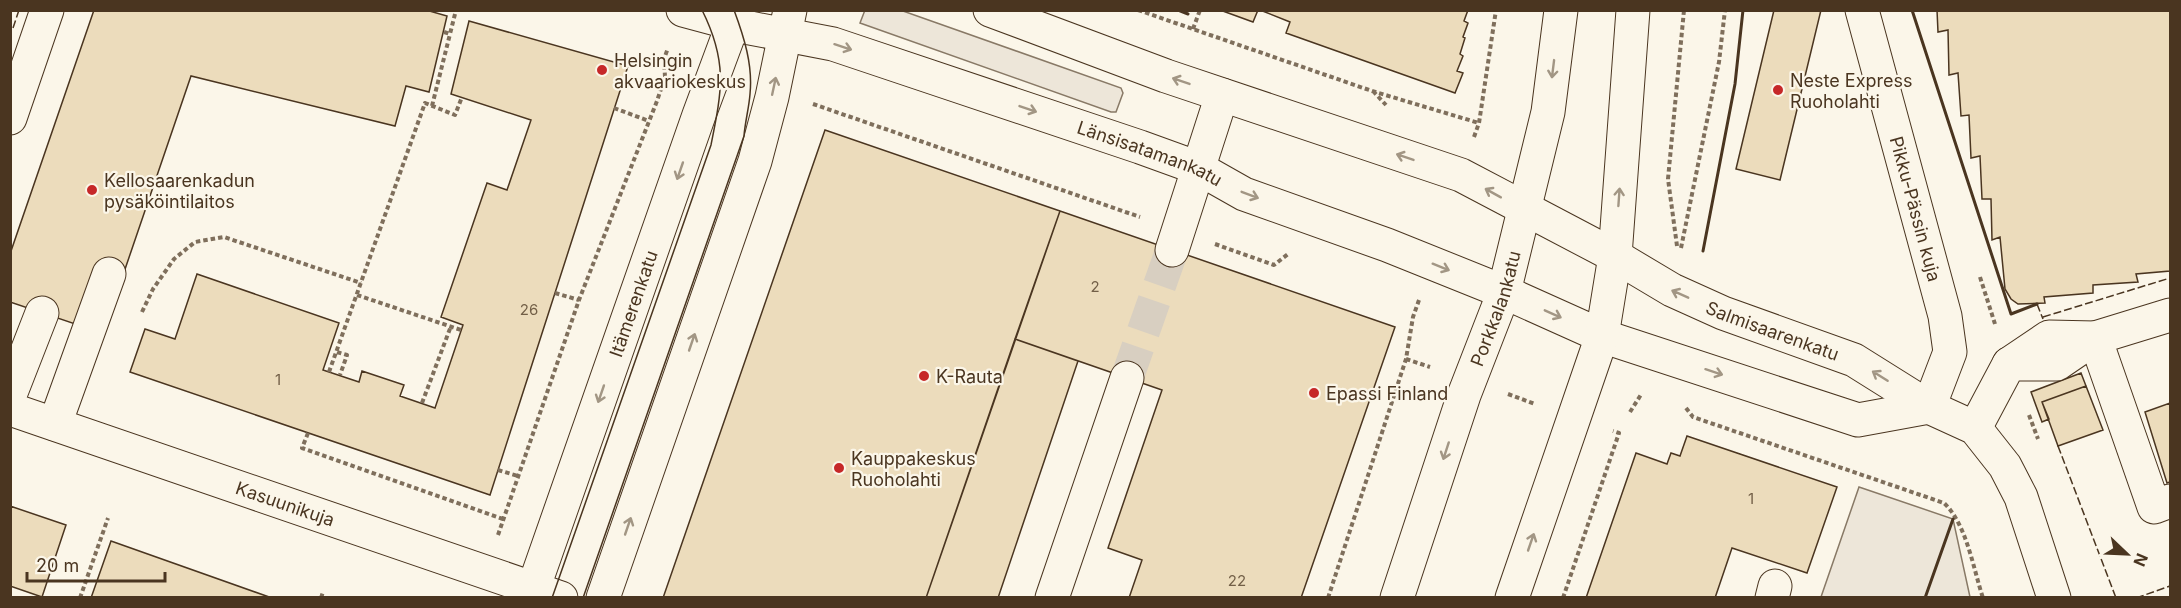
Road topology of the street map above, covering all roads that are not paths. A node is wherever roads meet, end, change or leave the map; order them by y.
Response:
1 (47, 10) edge
2 (683, 10) edge
3 (990, 10) edge
4 (1561, 10) edge
5 (1633, 10) edge
6 (1862, 10) edge
7 (736, 17) edge
8 (788, 23) edge
9 (22, 45) edge
10 (1222, 95) junction
11 (10, 118) edge
12 (1198, 168) junction
13 (1525, 211) junction
14 (1175, 240) tunnel mouth
15 (1615, 256) junction
16 (109, 274) dead end
17 (1504, 292) junction
18 (42, 313) dead end
19 (2170, 315) edge
20 (1602, 336) junction
21 (2095, 338) junction
22 (1126, 378) tunnel mouth
23 (10, 395) edge
24 (1929, 407) junction
25 (10, 409) edge
26 (55, 424) junction
27 (1975, 428) junction
28 (2170, 501) edge
29 (542, 594) edge
30 (603, 597) edge
31 (1052, 597) edge
32 (1397, 597) edge
33 (1512, 597) edge
34 (2054, 597) edge

1 - 9 main road
2 - 7 main road, Länsisatamankatu
10 -> 3 main road
4 -> 13 main road, Porkkalankatu
15 -> 5 main road
6 - 24 main road, Pikku-Pässin kuja
7 - 8 main road, Länsisatamankatu
7 -> 29 main road, Itämerenkatu
8 -> 12 main road, Länsisatamankatu
30 -> 8 main road
9 - 11 main road
10 - 12 main road
13 -> 10 main road
12 - 14 main road
12 -> 17 main road, Länsisatamankatu
13 - 15 main road
13 - 17 main road, Porkkalankatu
15 - 20 main road
24 -> 15 main road, Salmisaarenkatu
16 - 26 main road
17 -> 20 main road, Länsisatamankatu
17 -> 32 main road, Porkkalankatu
18 - 23 main road
19 - 21 main road
20 -> 24 main road
33 -> 20 main road
21 - 27 main road
21 - 28 main road
22 - 31 main road
24 - 27 main road, Salmisaarenkatu
25 - 26 main road, Kasuunikuja
26 - 29 main road, Kasuunikuja
27 - 34 main road, Salmisaarenkatu

